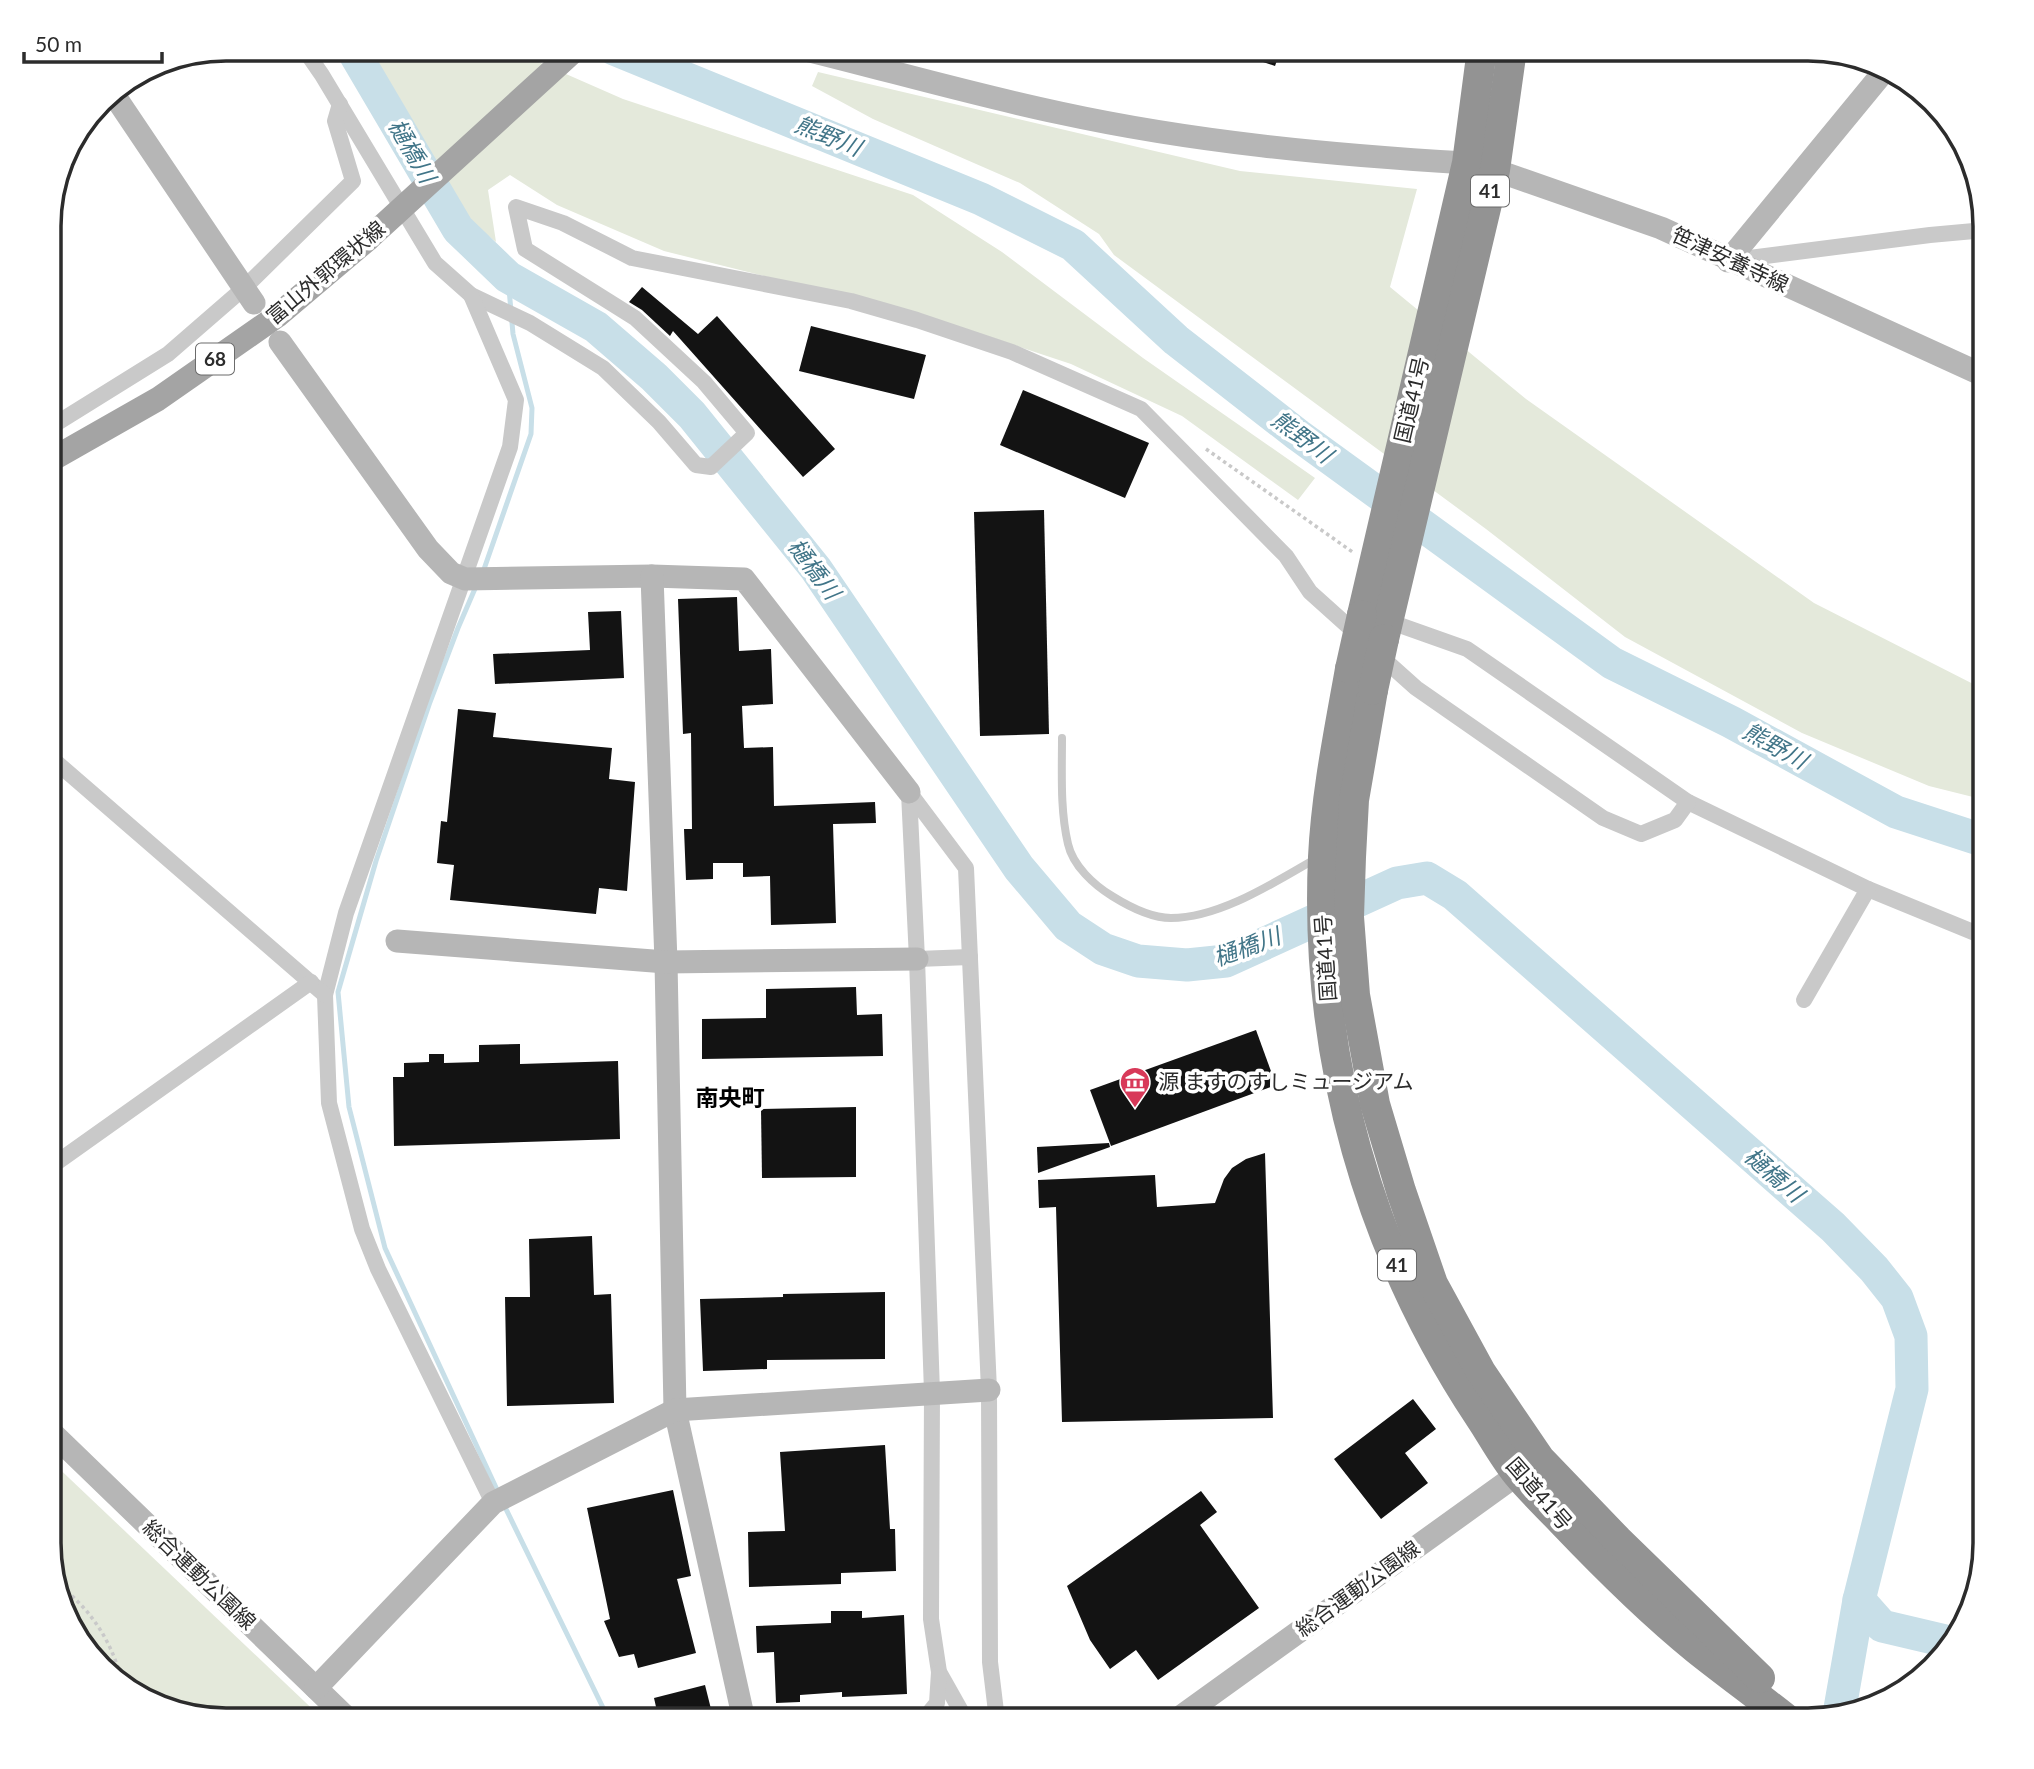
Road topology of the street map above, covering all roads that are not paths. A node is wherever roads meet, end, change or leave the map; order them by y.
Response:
1 (1482, 61) edge
2 (1508, 61) edge
3 (312, 62) edge
4 (562, 62) edge
5 (853, 62) edge
6 (1879, 78) edge
7 (118, 101) edge
8 (340, 104) junction
9 (1481, 166) junction
10 (1973, 231) edge
11 (1728, 261) junction
12 (471, 295) junction
13 (249, 296) junction
14 (280, 342) dead end
15 (1973, 371) edge
16 (62, 420) edge
17 (62, 454) edge
18 (1384, 563) junction
19 (652, 576) junction
20 (466, 579) junction
21 (1378, 625) junction
22 (1062, 738) dead end
23 (62, 767) edge
24 (909, 792) junction
25 (1688, 802) junction
26 (1323, 855) junction
27 (1868, 890) junction
28 (1973, 932) edge
29 (397, 941) dead end
30 (970, 957) junction
31 (917, 959) junction
32 (666, 962) junction
33 (310, 982) junction
34 (325, 995) junction
35 (1804, 1000) dead end
36 (62, 1159) edge
37 (989, 1390) junction
38 (932, 1392) junction
39 (675, 1410) junction
40 (62, 1443) edge
41 (1528, 1466) junction
42 (493, 1503) junction
43 (939, 1672) junction
44 (316, 1688) junction
45 (337, 1708) edge
46 (741, 1708) edge
47 (933, 1708) edge
48 (959, 1708) edge
49 (996, 1708) edge
50 (1192, 1708) edge
51 (1773, 1708) edge
52 (1790, 1708) edge

1 - 9 highway, 国道41号 / 41
2 - 9 highway, 国道41号 / 41
3 - 8 street
4 - 17 main road, 富山外郭環状線 / 68, bridge
5 - 9 street, 笹津安養寺線
6 - 11 street
7 - 13 street
8 - 12 street
8 - 13 street
9 - 11 street, 笹津安養寺線
9 - 18 highway, 国道41号 / 41
9 - 18 highway, 国道41号 / 41
10 - 11 street
11 - 15 street, 笹津安養寺線
12 - 20 street
12 - 25 street
13 - 16 street
14 - 20 street
18 - 21 highway, 国道41号 / 41
19 - 20 street
19 - 24 street
19 - 32 street
20 - 34 street
21 - 25 street
21 - 26 highway, 国道41号 / 41, bridge
21 - 41 highway, 国道41号 / 41, bridge
22 - 26 lane
23 - 33 street
24 - 30 street
24 - 31 street
25 - 27 street
26 - 41 highway, 国道41号 / 41
27 - 28 street
27 - 35 street
29 - 32 street
30 - 31 street
30 - 37 street
31 - 32 street
31 - 38 street
32 - 39 street
33 - 34 street
33 - 36 street
34 - 42 street
37 - 38 street
37 - 49 street
38 - 39 street
38 - 43 street
39 - 42 street
39 - 46 street
40 - 44 street, 総合運動公園線
41 - 50 street, 総合運動公園線
41 - 51 highway, 国道41号 / 41
41 - 52 highway, 国道41号 / 41
42 - 44 street
43 - 47 street
43 - 48 street
44 - 45 street, 総合運動公園線

